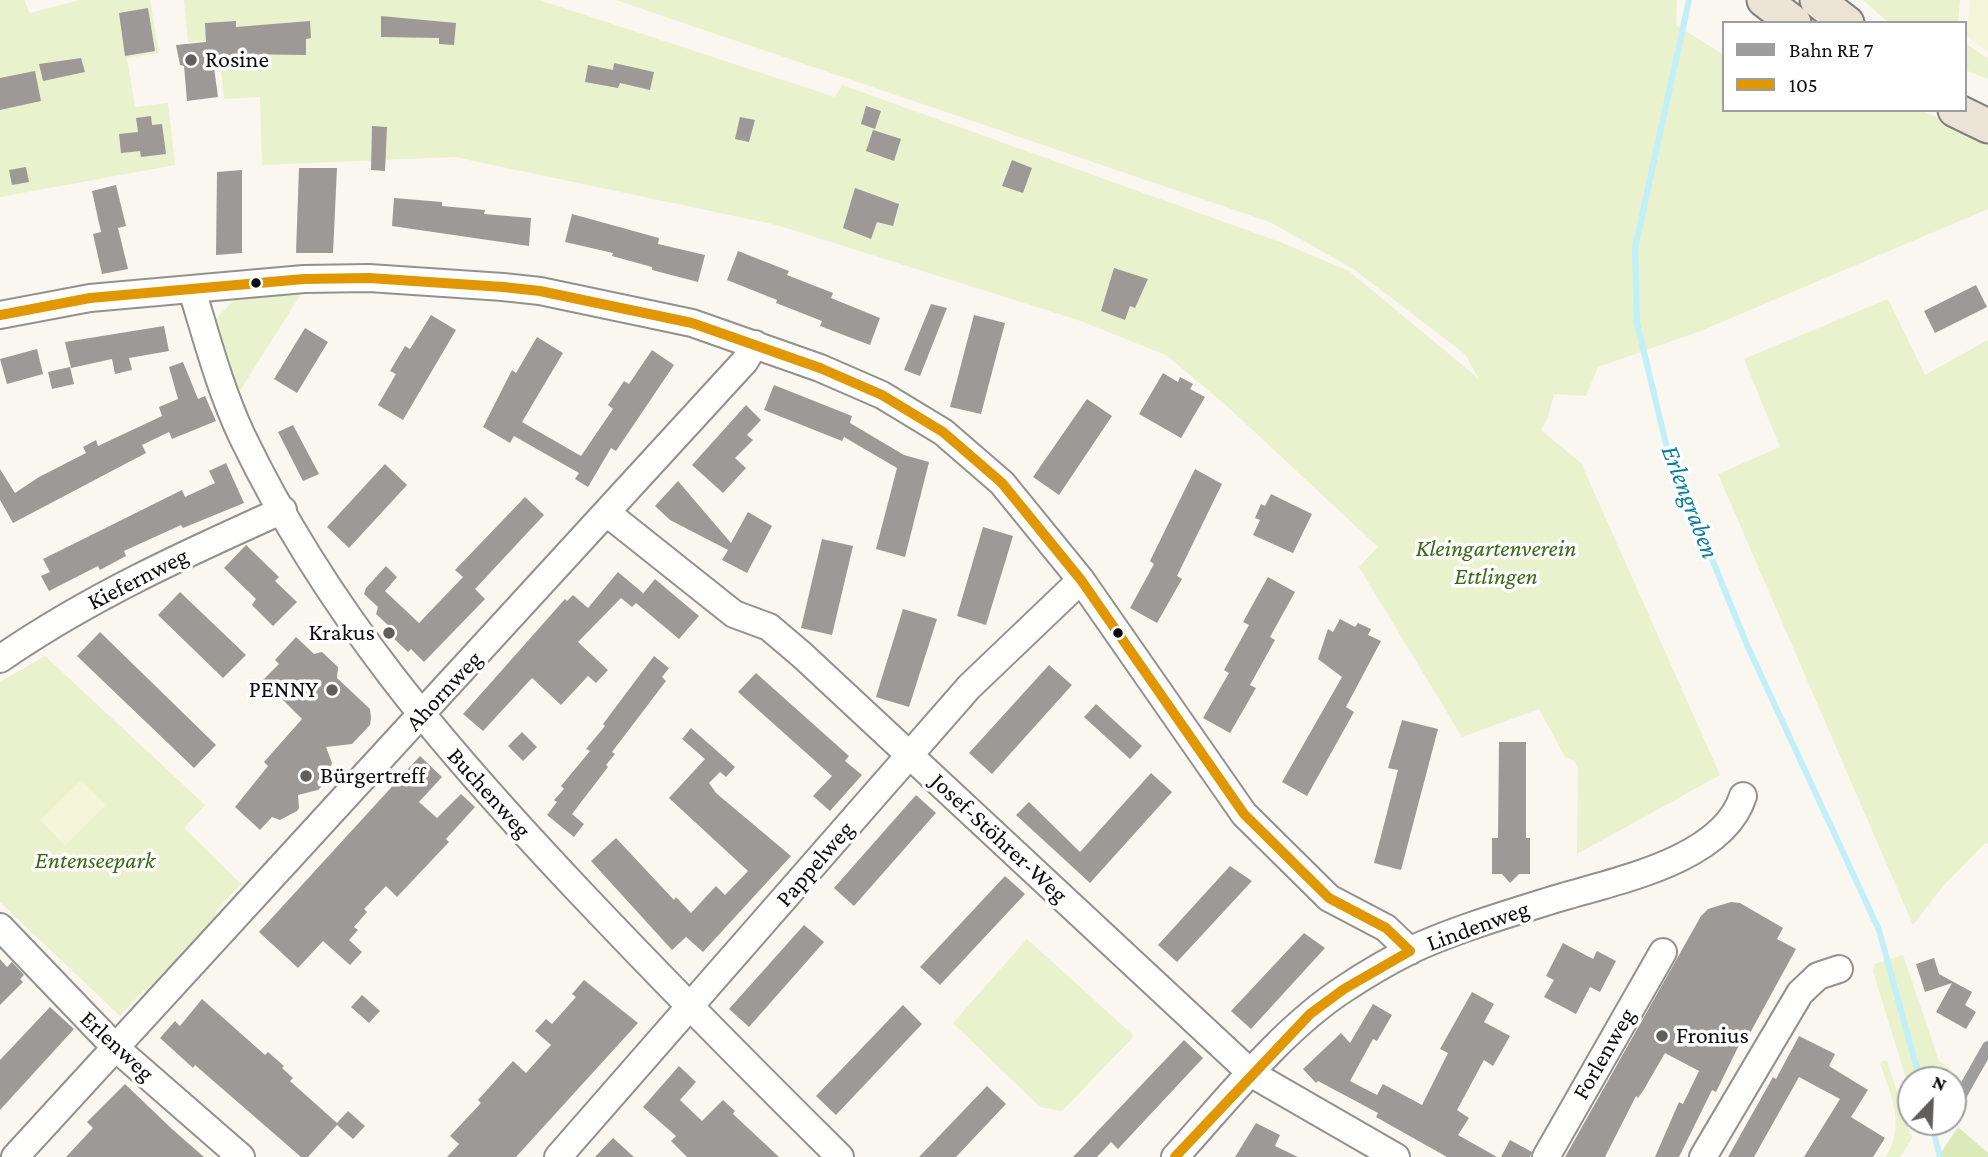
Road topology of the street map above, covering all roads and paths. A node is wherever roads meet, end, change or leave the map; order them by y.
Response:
1 (1764, 0) edge
2 (1817, 0) edge
3 (1791, 21) edge
4 (1844, 21) edge
5 (1967, 97) edge
6 (1988, 108) edge
7 (1959, 112) edge
8 (1988, 126) edge
9 (192, 290) junction
10 (0, 315) edge
11 (755, 344) junction
12 (283, 510) junction
13 (607, 513) junction
14 (1081, 580) junction
15 (0, 659) edge
16 (421, 716) junction
17 (909, 754) junction
18 (1743, 796) dead end
19 (0, 927) edge
20 (1409, 951) junction
21 (1663, 952) dead end
22 (1839, 970) dead end
23 (690, 1009) junction
24 (117, 1049) junction
25 (1252, 1074) junction
26 (15, 1157) edge
27 (241, 1157) edge
28 (558, 1157) edge
29 (840, 1157) edge
30 (1175, 1157) edge
31 (1396, 1157) edge
32 (1546, 1157) edge
33 (1703, 1157) edge

1 - 3 main road
2 - 4 main road
5 - 6 main road
7 - 8 main road
9 - 10 street
9 - 11 street
9 - 12 street, Buchenweg
11 - 13 street, Ahornweg
11 - 14 street
12 - 15 street, Kiefernweg
12 - 16 street, Buchenweg
13 - 16 street, Ahornweg
13 - 17 street, Josef-Stöhrer-Weg
14 - 17 street, Pappelweg
14 - 20 street
16 - 23 street, Buchenweg
16 - 24 street, Ahornweg
17 - 23 street, Pappelweg
17 - 25 street, Josef-Stöhrer-Weg
18 - 20 street, Lindenweg
19 - 24 street, Erlenweg
20 - 25 street, Lindenweg
21 - 32 street, Forlenweg
22 - 33 street
23 - 28 street, Pappelweg
23 - 29 street, Buchenweg
24 - 26 street, Ahornweg
24 - 27 street, Erlenweg
25 - 30 street, Lindenweg
25 - 31 street, Josef-Stöhrer-Weg

